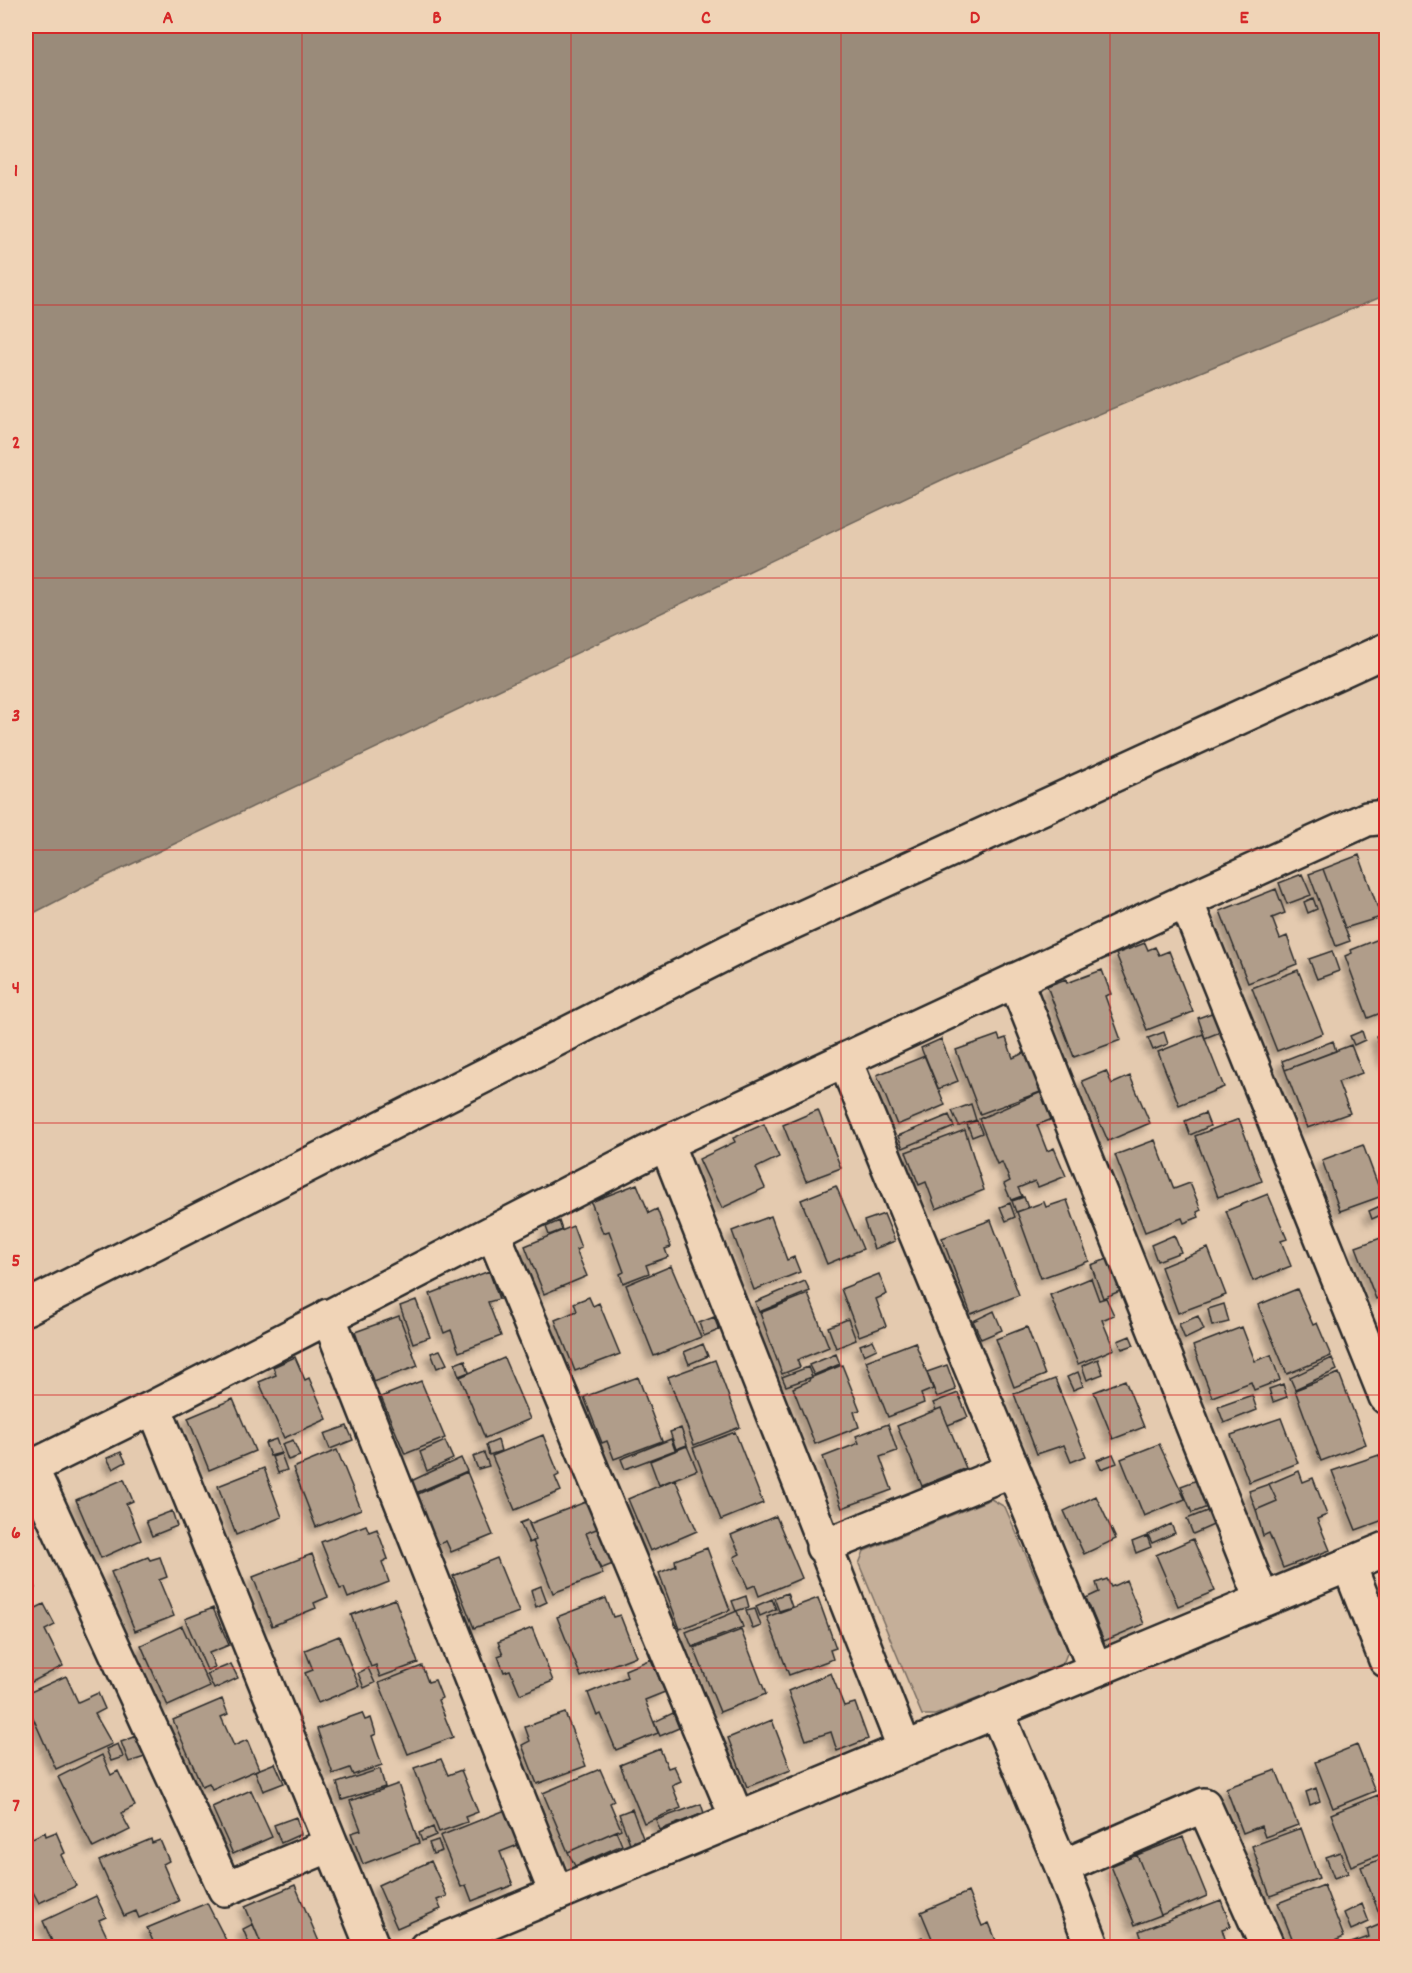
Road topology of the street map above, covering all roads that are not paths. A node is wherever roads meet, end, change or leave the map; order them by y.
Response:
1 (1386, 650) edge
2 (1386, 817) edge
3 (1186, 901) junction
4 (1015, 980) junction
5 (845, 1061) junction
6 (666, 1143) junction
7 (493, 1233) junction
8 (26, 1308) edge
9 (327, 1316) junction
10 (1386, 1397) edge
11 (154, 1407) junction
12 (28, 1469) edge
13 (1012, 1470) junction
14 (822, 1547) junction
15 (1386, 1549) edge
16 (1349, 1565) junction
17 (1262, 1599) junction
18 (1386, 1660) edge
19 (1095, 1670) junction
20 (996, 1710) junction
21 (904, 1747) junction
22 (737, 1818) junction
23 (330, 1845) junction
24 (1062, 1867) junction
25 (556, 1893) junction
26 (373, 1947) edge
27 (426, 1947) edge
28 (1093, 1947) edge
29 (1268, 1947) edge

1 - 8 street
2 - 3 street
3 - 4 street
3 - 10 street
4 - 5 street
4 - 17 street
5 - 6 street
5 - 13 street
6 - 7 street
6 - 14 street
7 - 9 street
7 - 22 street
9 - 11 street
9 - 25 street
11 - 12 street
11 - 23 street
12 - 23 street
13 - 14 street
13 - 19 street
14 - 21 street
15 - 16 street
16 - 17 street
16 - 18 street
17 - 19 street
19 - 20 street
20 - 21 street
20 - 24 street
21 - 22 street
22 - 25 street
23 - 26 street
24 - 28 street
24 - 29 street
25 - 27 street

